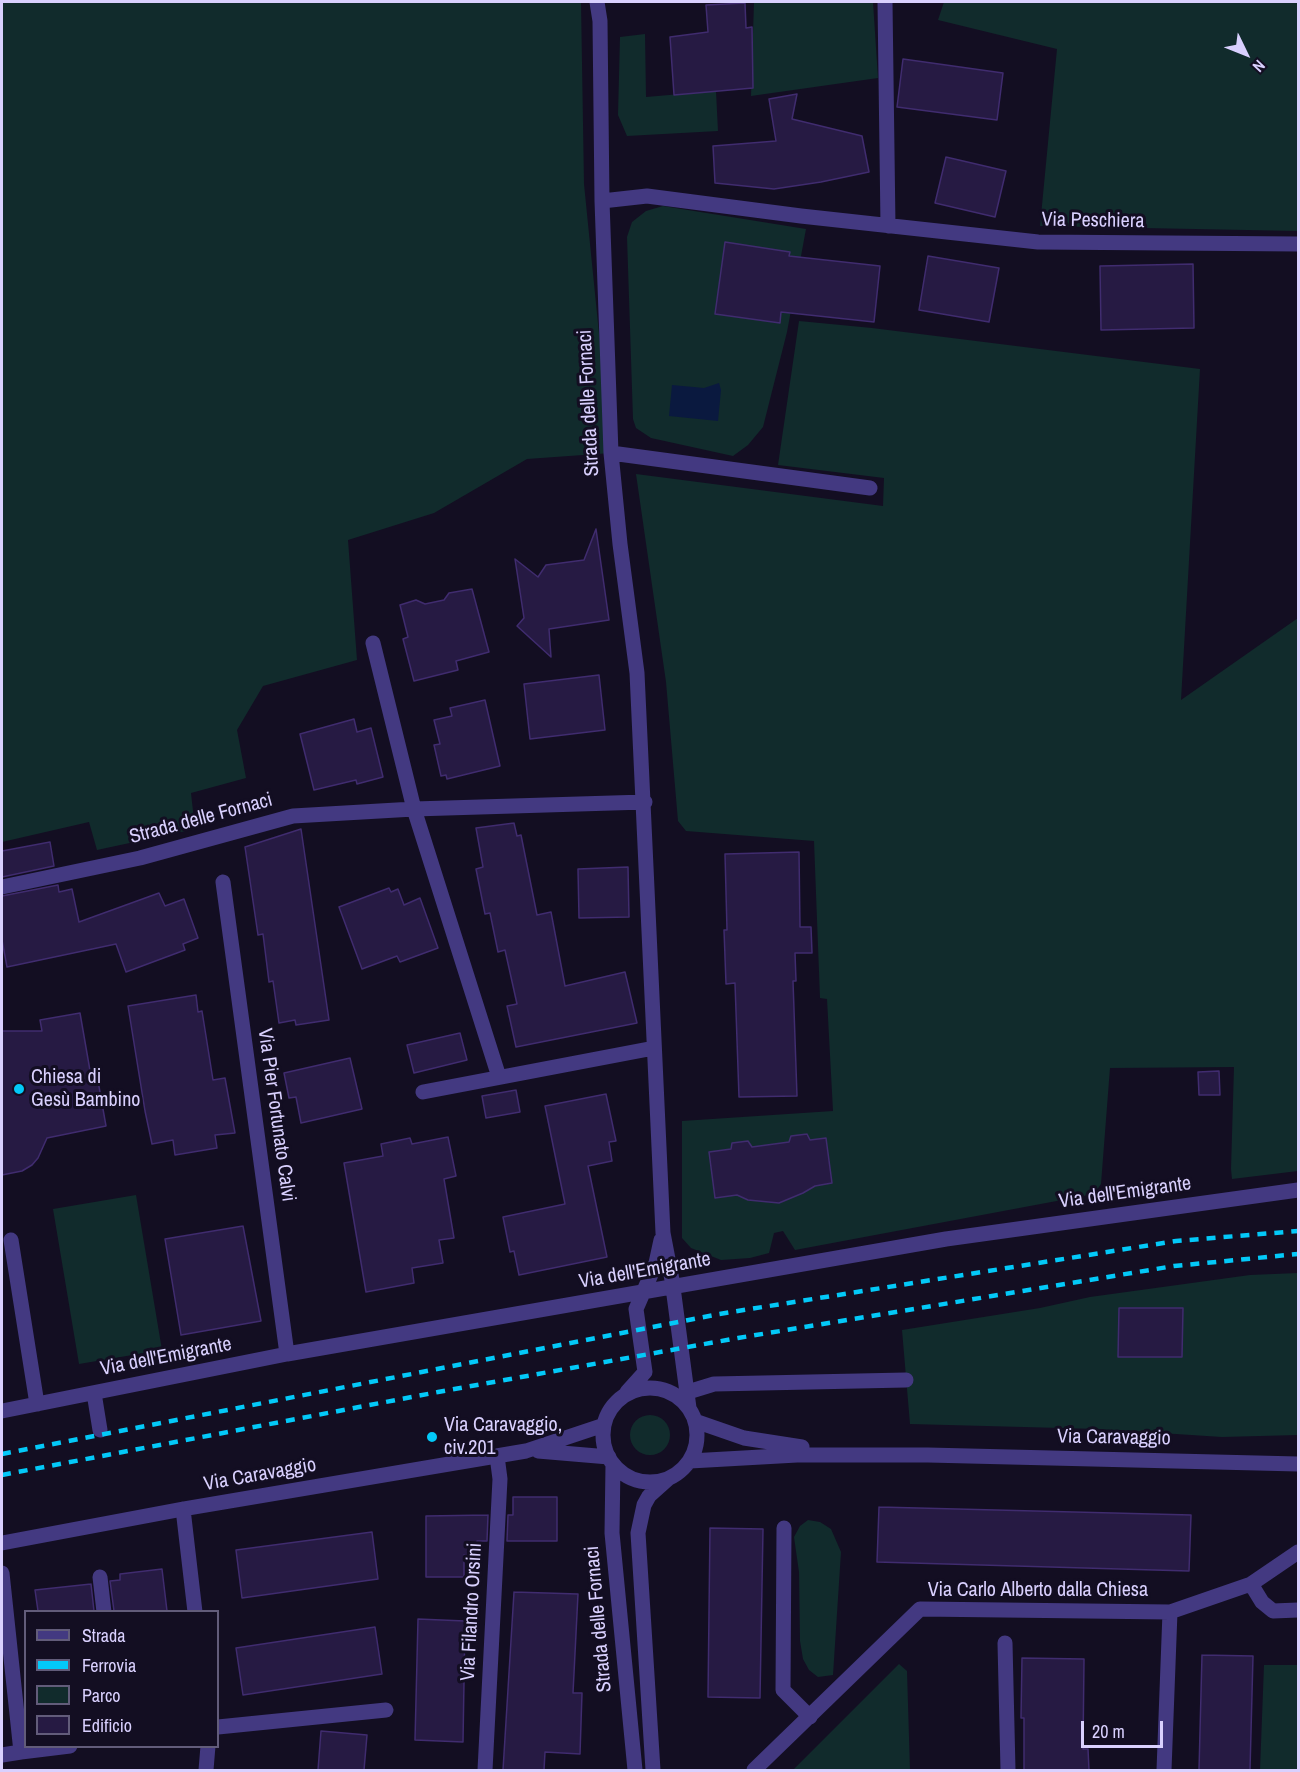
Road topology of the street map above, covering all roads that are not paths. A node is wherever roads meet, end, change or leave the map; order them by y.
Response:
1 (597, 2) edge
2 (885, 2) edge
3 (602, 201) junction
4 (888, 226) junction
5 (1299, 244) edge
6 (611, 453) junction
7 (870, 488) dead end
8 (373, 643) dead end
9 (645, 802) junction
10 (414, 809) junction
11 (223, 882) dead end
12 (2, 887) edge
13 (654, 1048) junction
14 (498, 1077) junction
15 (423, 1092) dead end
16 (1299, 1190) edge
17 (663, 1233) junction
18 (11, 1240) dead end
19 (673, 1288) junction
20 (642, 1293) junction
21 (287, 1354) junction
22 (906, 1380) dead end
23 (688, 1392) junction
24 (94, 1393) junction
25 (623, 1397) junction
26 (37, 1404) junction
27 (2, 1411) edge
28 (692, 1415) junction
29 (604, 1425) junction
30 (100, 1430) dead end
31 (526, 1451) junction
32 (928, 1455) junction
33 (497, 1456) junction
34 (611, 1461) junction
35 (690, 1461) junction
36 (1299, 1464) edge
37 (669, 1479) junction
38 (183, 1509) junction
39 (784, 1528) dead end
40 (2, 1543) edge
41 (1299, 1552) edge
42 (2, 1573) edge
43 (100, 1577) dead end
44 (1251, 1584) junction
45 (104, 1610) edge
46 (195, 1610) edge
47 (1299, 1610) edge
48 (1170, 1612) junction
49 (1005, 1643) dead end
50 (6, 1659) edge
51 (386, 1710) dead end
52 (810, 1717) junction
53 (219, 1727) edge
54 (54, 1748) edge
55 (208, 1748) edge
56 (21, 1752) junction
57 (2, 1755) edge
58 (206, 1770) edge
59 (485, 1770) edge
60 (635, 1770) edge
61 (653, 1770) edge
62 (754, 1770) edge
63 (1008, 1770) edge
64 (1164, 1770) edge

1 - 3 street, Strada delle Fornaci
2 - 4 street
3 - 4 street, Via Peschiera
3 - 6 street, Strada delle Fornaci
4 - 5 street, Via Peschiera
6 - 7 street
6 - 9 street, Strada delle Fornaci
8 - 10 street
9 - 10 street, Strada delle Fornaci
9 - 13 street, Strada delle Fornaci
10 - 12 street, Strada delle Fornaci
10 - 14 street
11 - 21 street, Via Pier Fortunato Calvi
13 - 14 street
13 - 17 street, Strada delle Fornaci
14 - 15 street
16 - 19 street, Via dell'Emigrante
17 - 19 street, Strada delle Fornaci
17 - 20 street, Strada delle Fornaci
18 - 26 street
19 - 20 street, Via dell'Emigrante
19 - 23 street, Strada delle Fornaci
20 - 21 street, Via dell'Emigrante
20 - 25 street, Strada delle Fornaci
21 - 24 street, Via dell'Emigrante
22 - 23 street
23 - 28 street, Strada delle Fornaci
24 - 26 street, Via dell'Emigrante
24 - 30 street
25 - 28 street
25 - 29 street
26 - 27 street, Via dell'Emigrante
28 - 32 street, Via Caravaggio
28 - 35 street
29 - 31 street, Via Caravaggio
29 - 34 street
31 - 33 street, Via Caravaggio
31 - 34 street, Via Caravaggio
32 - 35 street, Via Caravaggio
32 - 36 street, Via Caravaggio
33 - 38 street, Via Caravaggio
33 - 59 street, Via Filandro Orsini
34 - 37 street
34 - 60 street, Strada delle Fornaci
35 - 37 street
37 - 61 street
38 - 40 street, Via Caravaggio
38 - 46 street
39 - 52 street
41 - 44 street, Via Carlo Alberto dalla Chiesa
42 - 50 street
43 - 45 street
44 - 47 street
44 - 48 street, Via Carlo Alberto dalla Chiesa
48 - 52 street, Via Carlo Alberto dalla Chiesa
48 - 64 street, Via Carlo Alberto dalla Chiesa
49 - 63 street
50 - 56 street
51 - 53 street
52 - 62 street, Via Carlo Alberto dalla Chiesa
54 - 56 street
55 - 58 street
56 - 57 street

